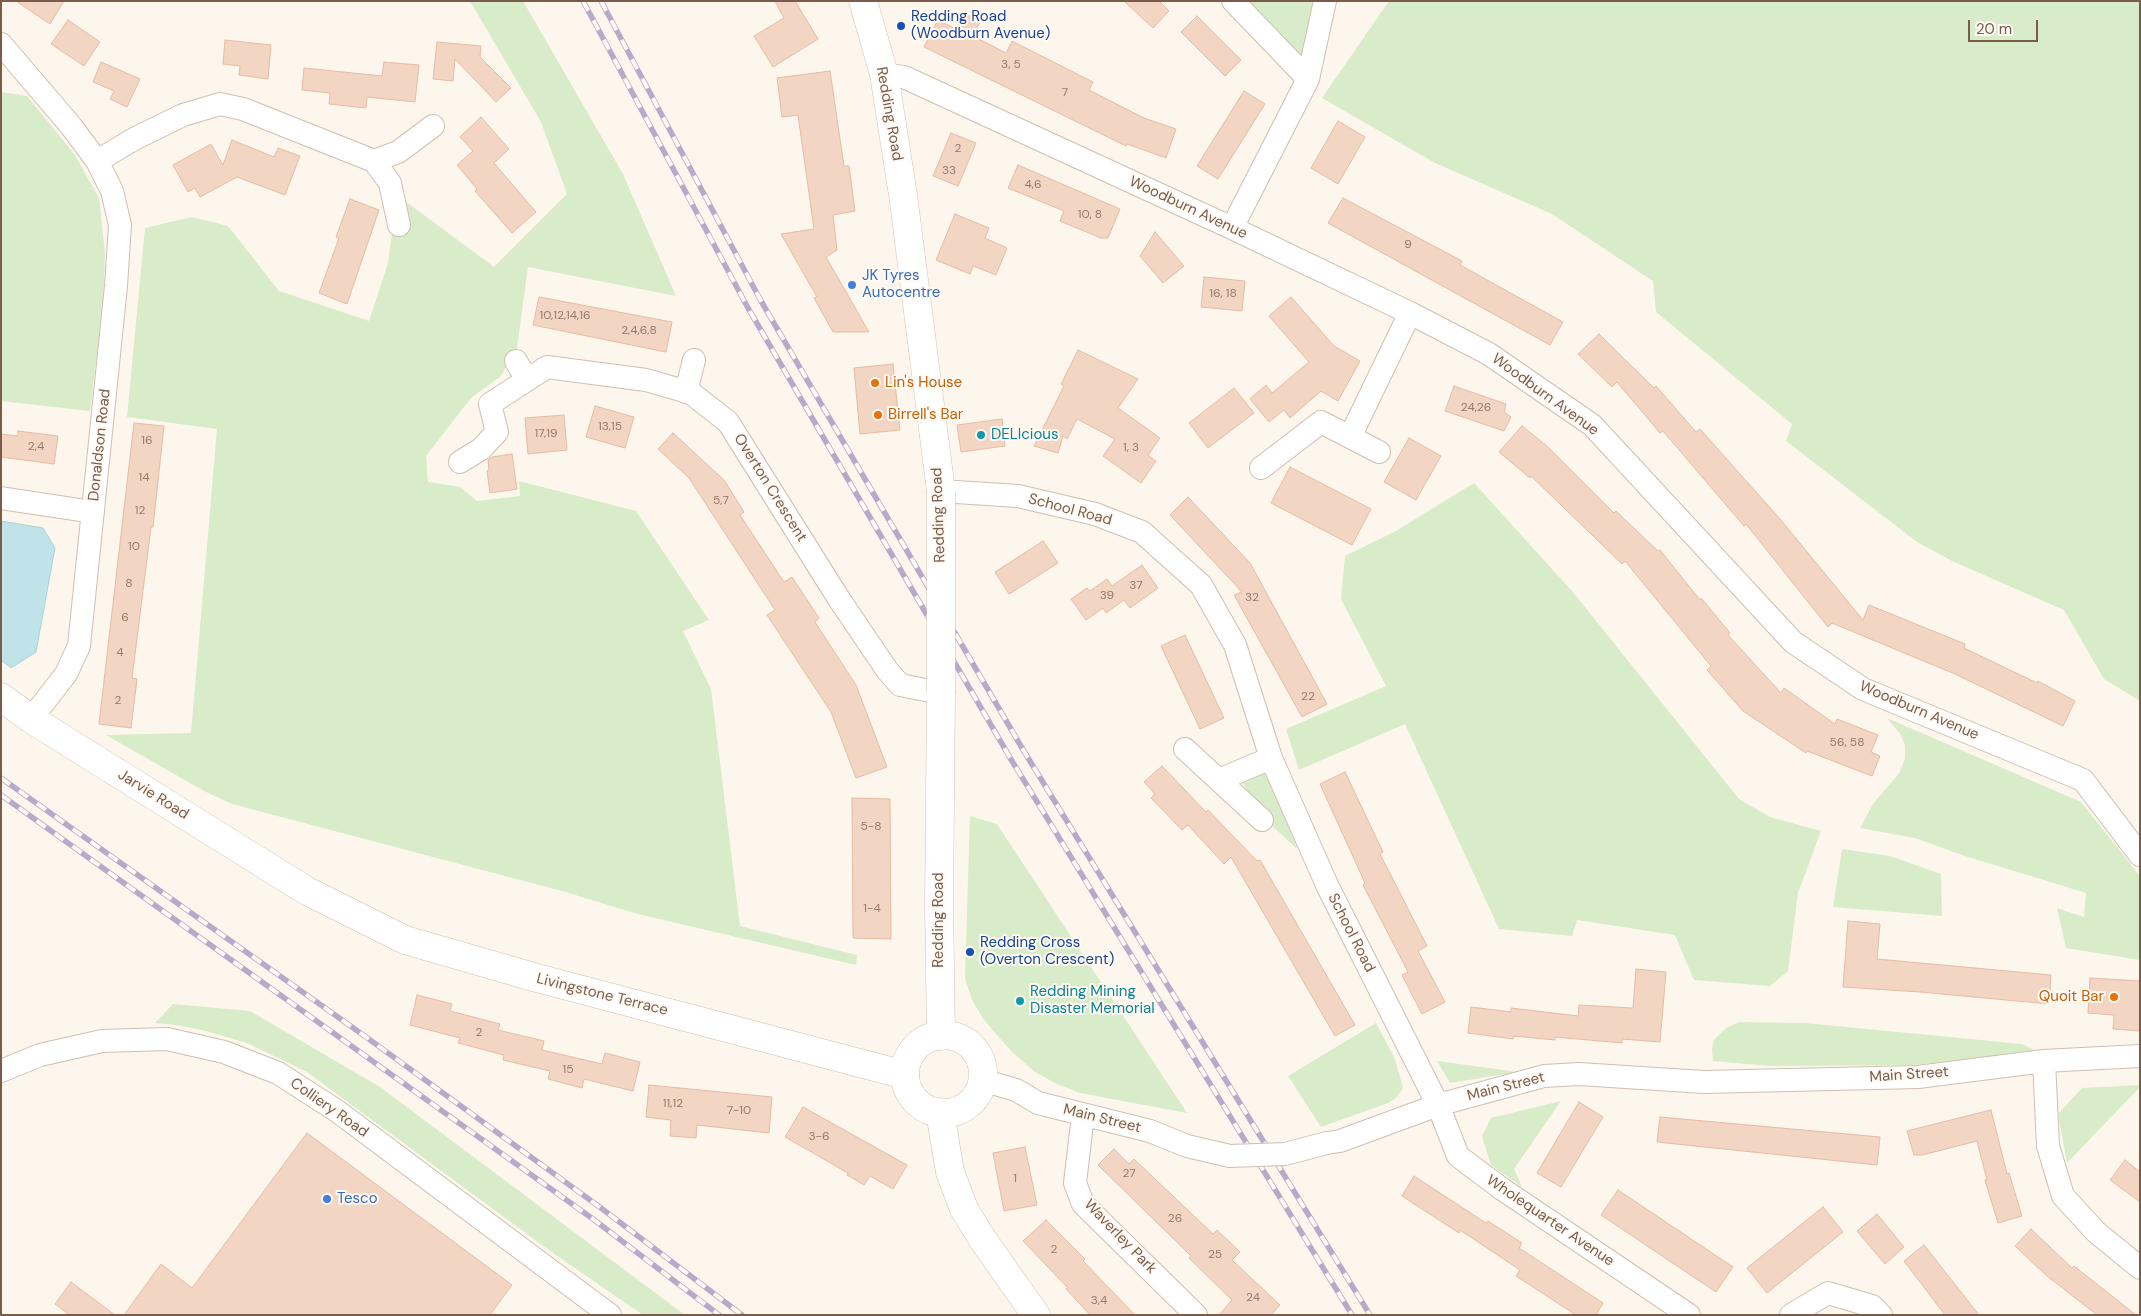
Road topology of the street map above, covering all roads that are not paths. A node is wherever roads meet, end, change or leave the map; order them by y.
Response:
1 (863, 1) edge
2 (1233, 1) edge
3 (1325, 1) edge
4 (1, 44) edge
5 (884, 74) junction
6 (1308, 79) junction
7 (432, 126) dead end
8 (97, 161) junction
9 (374, 161) junction
10 (399, 225) dead end
11 (1232, 228) junction
12 (1410, 313) junction
13 (694, 360) dead end
14 (516, 361) dead end
15 (527, 380) junction
16 (686, 392) junction
17 (1350, 437) junction
18 (1378, 452) dead end
19 (460, 462) dead end
20 (1261, 468) dead end
21 (941, 491) junction
22 (1, 498) edge
23 (93, 512) junction
24 (941, 693) junction
25 (1, 698) edge
26 (31, 719) junction
27 (1186, 749) dead end
28 (1271, 758) junction
29 (1218, 780) junction
30 (1262, 820) dead end
31 (2140, 855) edge
32 (306, 891) joint
33 (941, 1036) junction
34 (2140, 1056) edge
35 (2044, 1061) junction
36 (1, 1071) edge
37 (905, 1075) junction
38 (982, 1080) junction
39 (1438, 1104) junction
40 (940, 1112) junction
41 (1082, 1115) junction
42 (2140, 1268) edge
43 (610, 1315) edge
44 (1036, 1315) edge
45 (1196, 1315) edge
46 (1689, 1315) edge
47 (1791, 1315) edge
48 (1881, 1315) edge

1 - 5 main road, Redding Road
2 - 6 street
3 - 6 street
4 - 8 street, Donaldson Road
5 - 11 street, Woodburn Avenue
5 - 21 main road, Redding Road
6 - 11 street
7 - 9 street
8 - 9 street
8 - 23 street, Donaldson Road
9 - 10 street
11 - 12 street, Woodburn Avenue
12 - 17 street
12 - 31 street, Woodburn Avenue
13 - 16 street
14 - 15 street
15 - 16 street, Overton Crescent
15 - 19 street, Overton Crescent
16 - 24 street, Overton Crescent
17 - 18 street
17 - 20 street
21 - 24 main road, Redding Road, bridge
21 - 28 street, School Road
22 - 23 street
23 - 26 street, Donaldson Road
24 - 33 main road, Redding Road
25 - 26 main road, Jarvie Road
26 - 32 main road, Jarvie Road
27 - 29 street
28 - 29 street
28 - 39 street, School Road
29 - 30 street
32 - 37 main road, Livingstone Terrace
33 - 37 main road
33 - 38 main road
34 - 35 street, Main Street
35 - 39 street, Main Street
35 - 42 street
36 - 43 street, Colliery Road
37 - 40 main road
38 - 40 main road
38 - 41 street, Main Street
39 - 41 street, Main Street, bridge
39 - 46 street, Wholequarter Avenue
40 - 44 main road
41 - 45 street, Waverley Park
47 - 48 street

